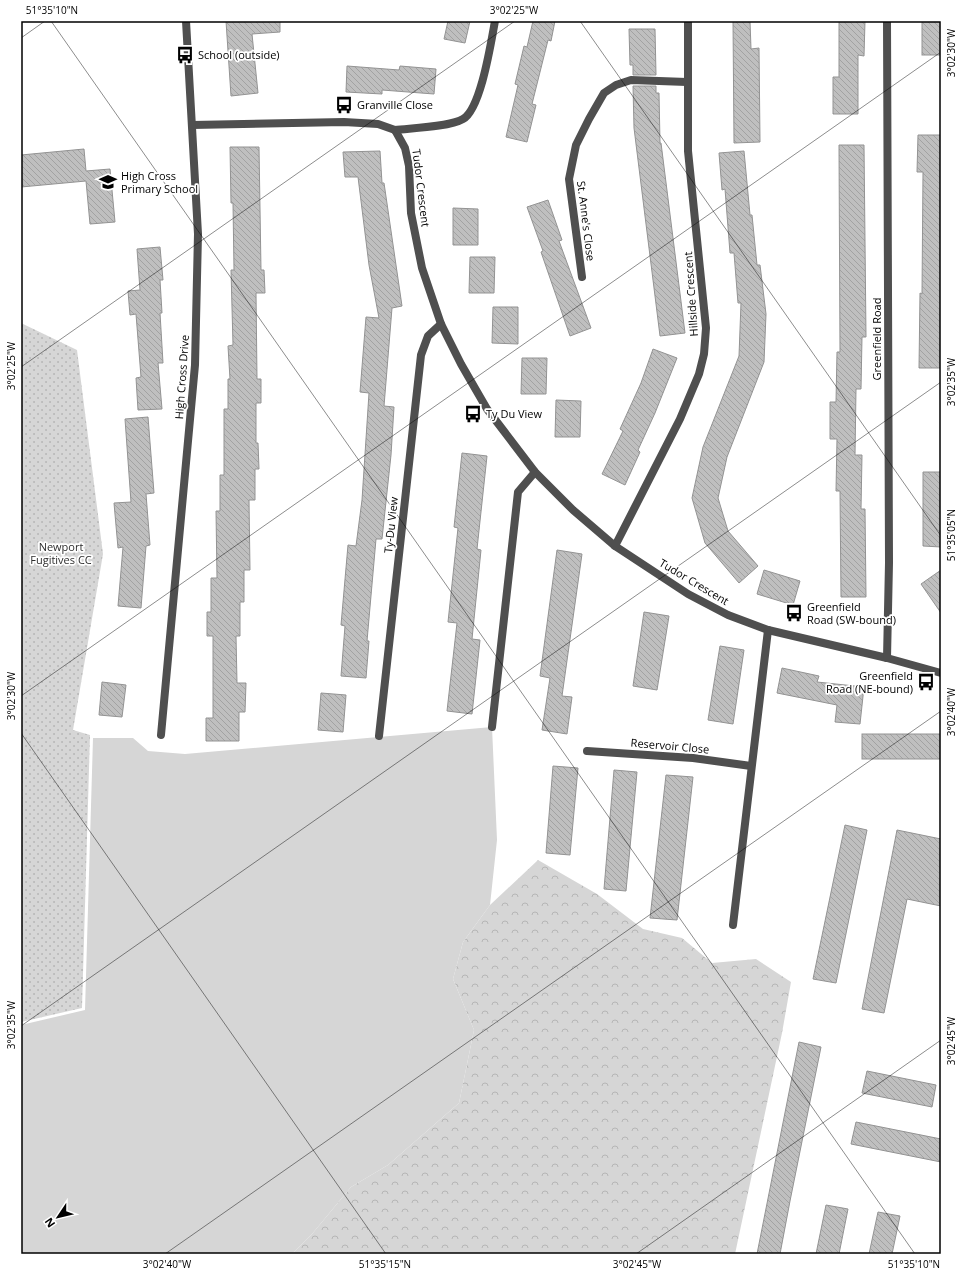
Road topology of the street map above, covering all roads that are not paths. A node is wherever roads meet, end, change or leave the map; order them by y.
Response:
1 (186, 21) edge
2 (495, 21) edge
3 (688, 21) edge
4 (887, 21) edge
5 (687, 82) junction
6 (192, 125) junction
7 (395, 130) junction
8 (582, 277) dead end
9 (441, 324) junction
10 (535, 472) junction
11 (615, 546) junction
12 (768, 630) junction
13 (887, 658) junction
14 (941, 673) edge
15 (492, 727) dead end
16 (161, 735) dead end
17 (379, 736) dead end
18 (587, 751) dead end
19 (752, 766) junction
20 (733, 925) dead end

1 - 6 street, High Cross Drive
2 - 7 street
3 - 5 street, Hillside Crescent
4 - 13 street, Greenfield Road
5 - 8 street, St. Anne's Close
5 - 11 street, Hillside Crescent
6 - 7 street
6 - 16 street, High Cross Drive
7 - 9 street, Tudor Crescent
9 - 10 street, Tudor Crescent
9 - 17 street, Ty-Du View
10 - 11 street, Tudor Crescent
10 - 15 street
11 - 12 street, Tudor Crescent
12 - 13 street, Tudor Crescent
12 - 19 street
13 - 14 street, Tudor Crescent
18 - 19 street, Reservoir Close
19 - 20 street

